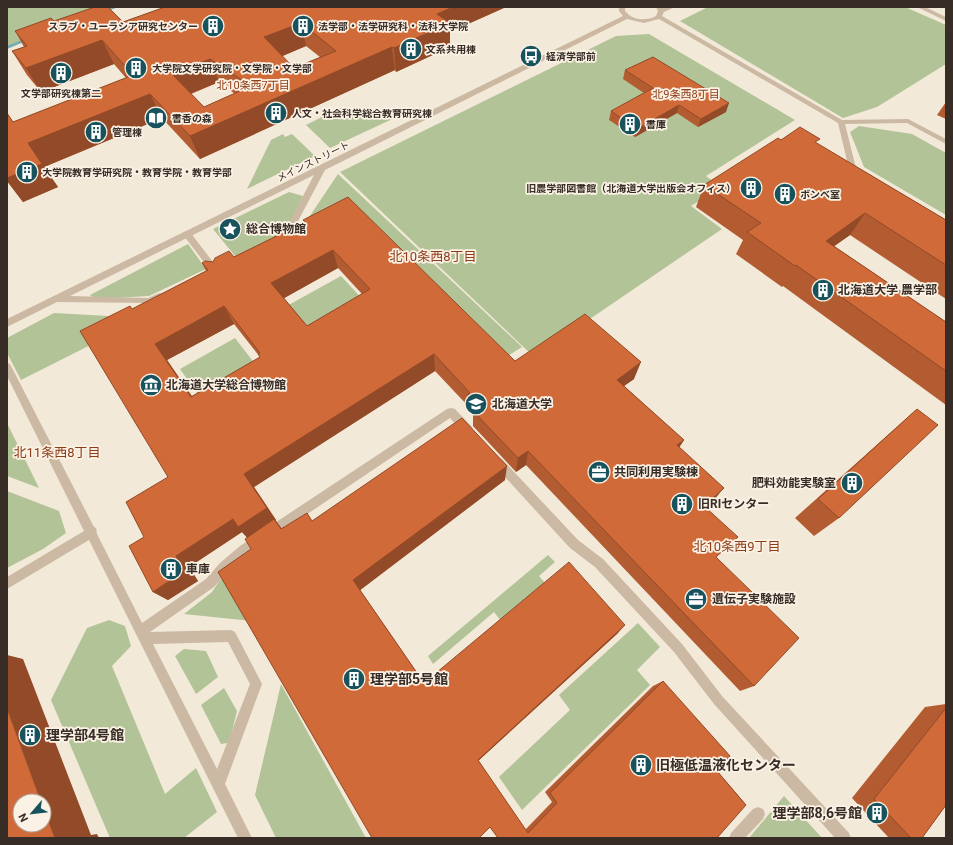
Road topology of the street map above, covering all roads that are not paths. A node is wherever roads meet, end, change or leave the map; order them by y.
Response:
1 (622, 7) edge
2 (672, 7) edge
3 (920, 7) edge
4 (660, 12) edge
5 (627, 17) junction
6 (946, 19) edge
7 (841, 122) junction
8 (946, 142) edge
9 (322, 167) junction
10 (866, 177) edge
11 (187, 234) junction
12 (277, 245) edge
13 (217, 273) edge
14 (168, 292) edge
15 (54, 299) junction
16 (7, 323) edge
17 (7, 367) edge
18 (478, 441) edge
19 (489, 452) edge
20 (92, 532) junction
21 (7, 584) edge
22 (143, 635) junction
23 (218, 785) junction
24 (758, 814) dead end
25 (244, 838) edge
26 (736, 838) edge
27 (844, 838) edge

1 - 5 street
2 - 4 street
3 - 6 street
4 - 5 street
4 - 7 street
5 - 9 street, メインストリート
7 - 8 street
7 - 10 street
9 - 11 street, メインストリート
9 - 12 street
11 - 13 street
11 - 15 street, メインストリート
14 - 15 street
15 - 16 street, メインストリート
17 - 20 street
18 - 22 street
19 - 27 street
20 - 21 street
20 - 22 street
22 - 23 street
22 - 23 street
23 - 25 street
24 - 26 street

